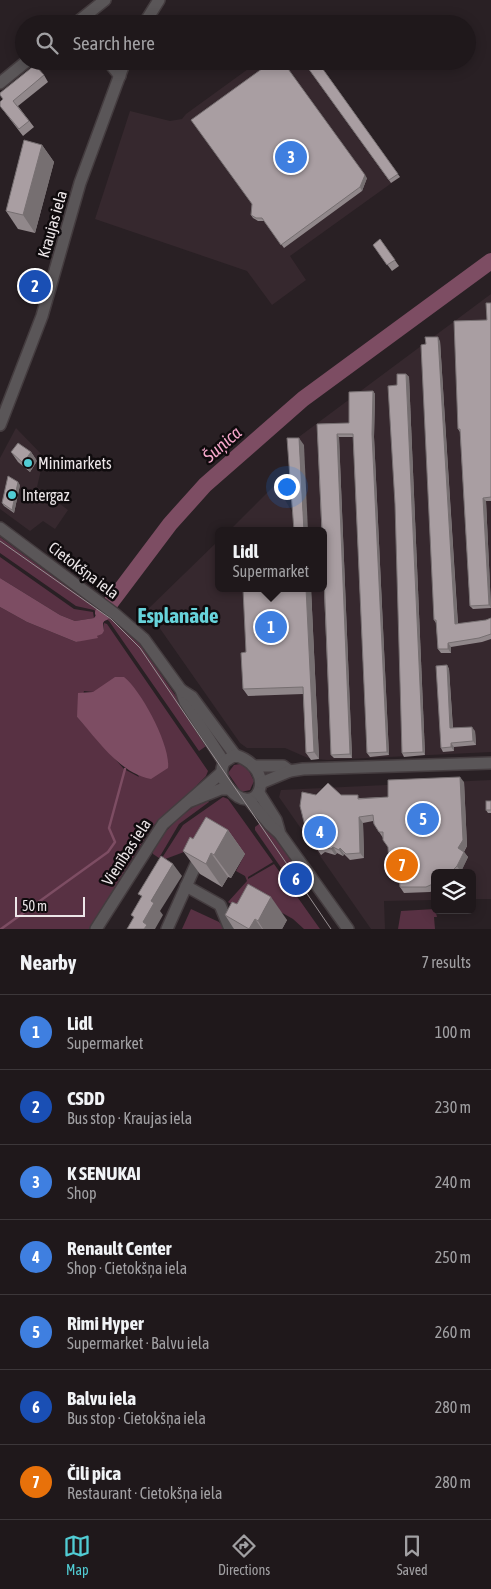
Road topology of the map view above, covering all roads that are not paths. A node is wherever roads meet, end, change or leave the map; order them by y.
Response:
1 (105, 0) edge
2 (159, 0) edge
3 (87, 15) edge
4 (150, 15) edge
5 (16, 70) edge
6 (115, 70) edge
7 (122, 70) edge
8 (120, 76) junction
9 (0, 83) edge
10 (0, 425) edge
11 (0, 528) edge
12 (181, 690) junction
13 (235, 755) junction
14 (491, 763) edge
15 (253, 766) junction
16 (222, 767) junction
17 (290, 771) junction
18 (229, 789) junction
19 (257, 792) junction
20 (191, 801) junction
21 (208, 838) edge
22 (186, 886) junction
23 (96, 929) edge
24 (167, 929) edge
25 (230, 929) edge
26 (348, 929) edge

1 - 3 street
2 - 4 street
5 - 9 street
6 - 8 street
7 - 8 street, Kraujas iela
8 - 10 street, Kraujas iela
11 - 12 street, Cietokšņa iela
12 - 13 street, Cietokšņa iela
12 - 16 street, Cietokšņa iela
13 - 15 street
13 - 16 street
14 - 17 street
15 - 17 street
15 - 19 street
16 - 18 street
16 - 20 street, Vienības iela
17 - 19 street
18 - 19 street
18 - 20 street, Vienības iela
19 - 26 street
20 - 23 street, Vienības iela
21 - 22 street
22 - 24 street
22 - 25 street

